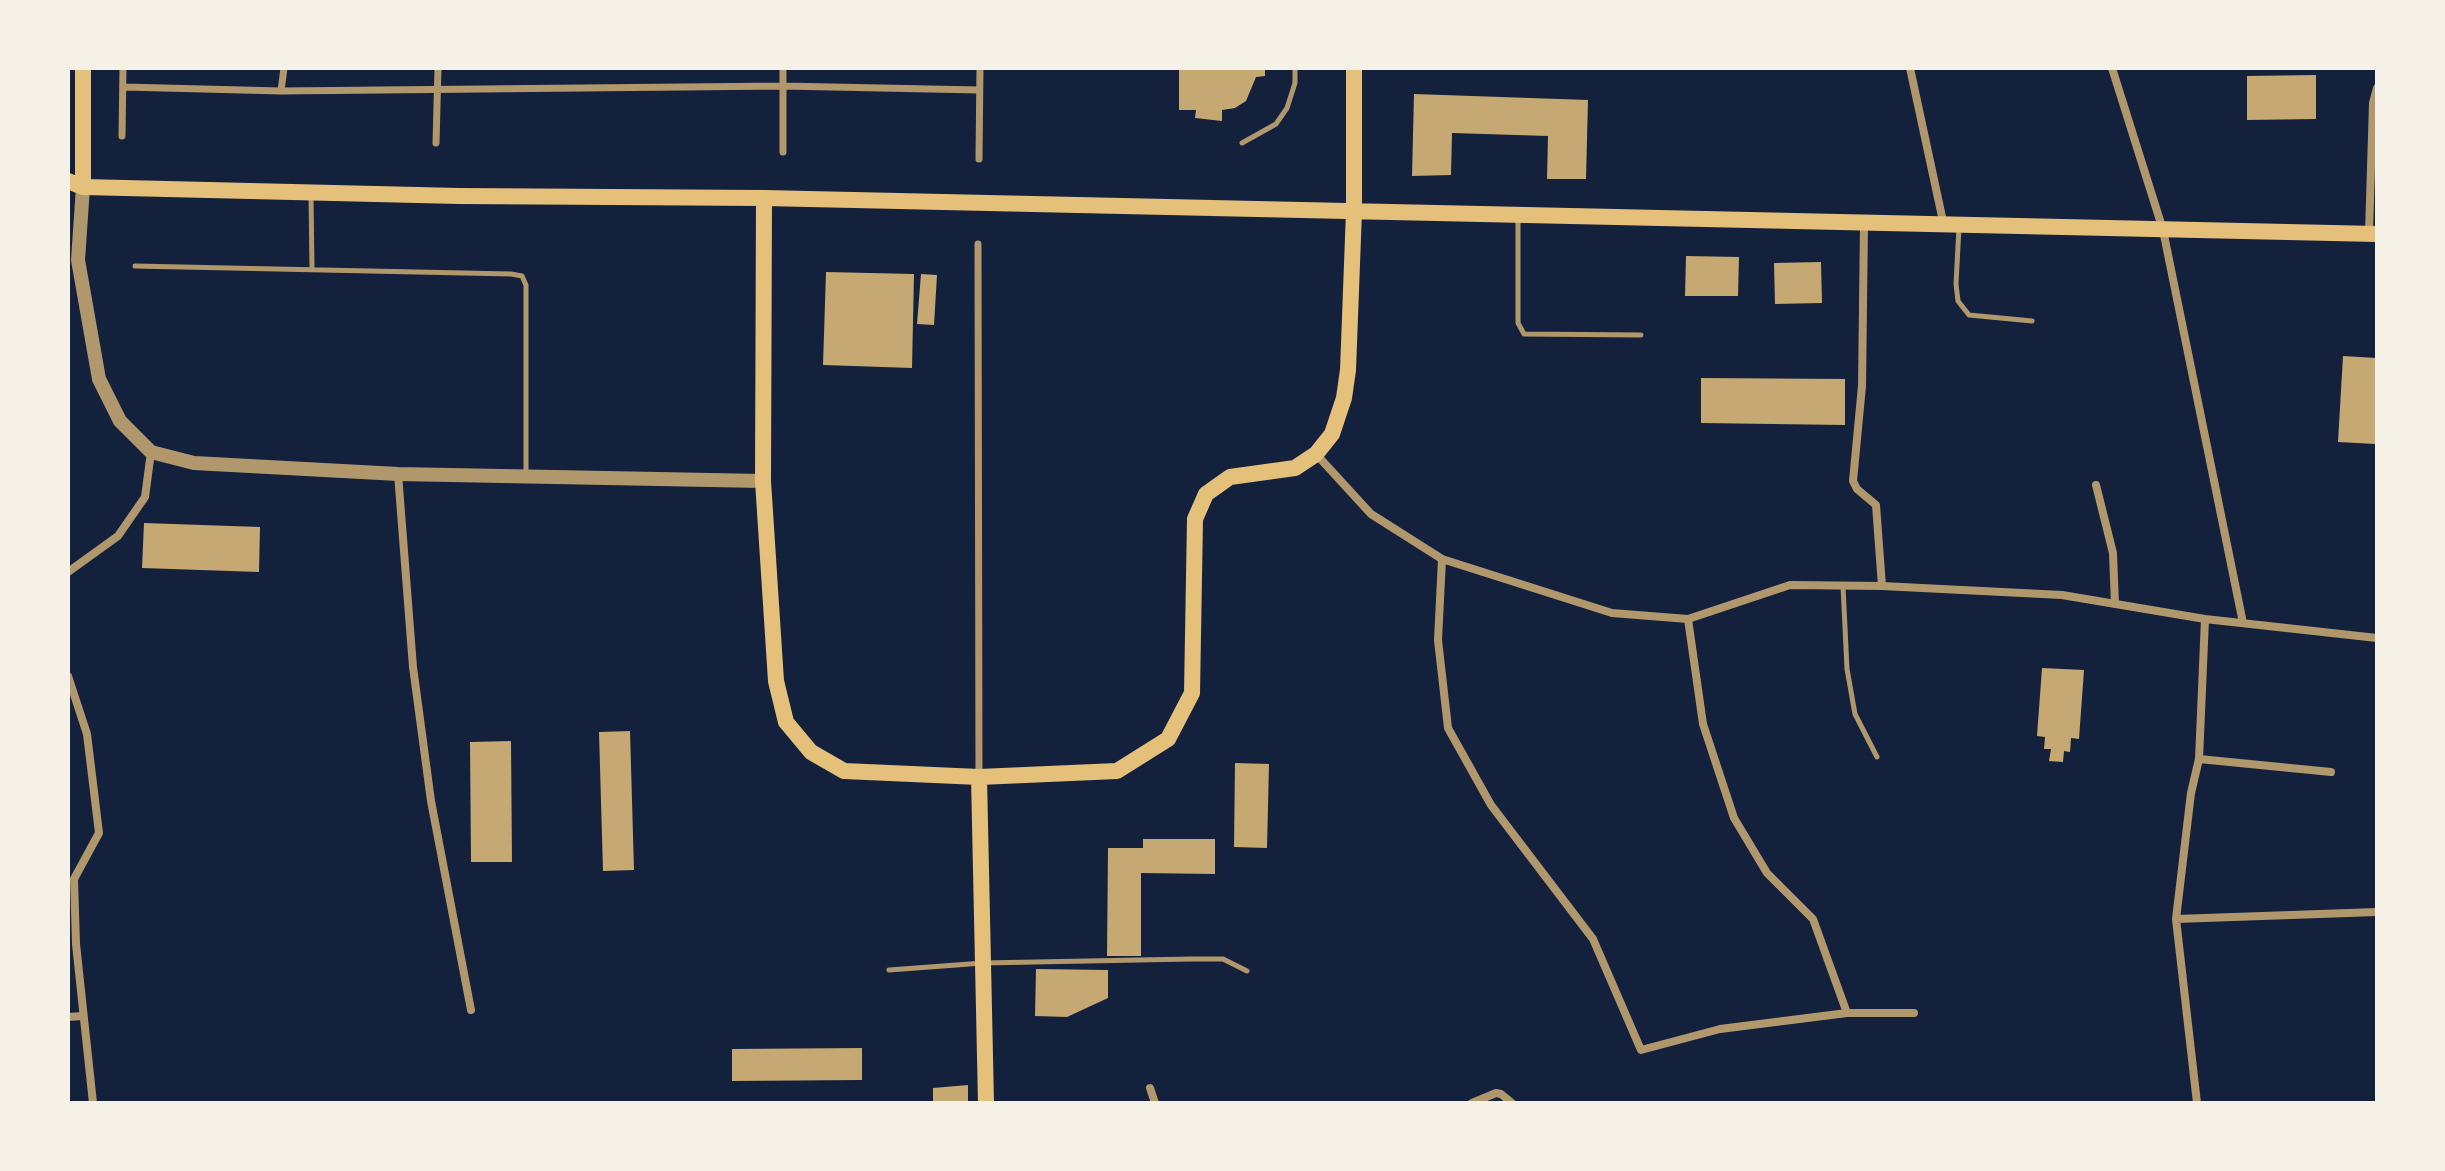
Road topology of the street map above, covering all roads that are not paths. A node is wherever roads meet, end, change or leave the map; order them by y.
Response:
1 (83, 68) edge
2 (123, 68) edge
3 (284, 68) edge
4 (438, 68) edge
5 (783, 68) edge
6 (980, 68) edge
7 (1295, 68) edge
8 (1354, 68) edge
9 (1910, 68) edge
10 (2112, 68) edge
11 (783, 86) junction
12 (124, 87) junction
13 (2377, 88) edge
14 (436, 89) junction
15 (979, 90) junction
16 (281, 91) junction
17 (122, 136) dead end
18 (436, 143) dead end
19 (1242, 143) dead end
20 (783, 152) dead end
21 (979, 159) dead end
22 (73, 187) edge
23 (311, 192) junction
24 (764, 198) junction
25 (1354, 211) junction
26 (1518, 215) junction
27 (1864, 224) junction
28 (1952, 227) junction
29 (2163, 230) junction
30 (2373, 234) edge
31 (978, 244) dead end
32 (135, 266) dead end
33 (312, 270) junction
34 (2032, 321) dead end
35 (1641, 335) dead end
36 (151, 452) junction
37 (1316, 454) junction
38 (398, 474) junction
39 (526, 476) junction
40 (763, 481) junction
41 (2096, 485) dead end
42 (1442, 559) junction
43 (68, 572) edge
44 (1843, 586) junction
45 (1882, 586) junction
46 (2115, 604) junction
47 (1688, 619) junction
48 (2205, 619) junction
49 (2243, 623) junction
50 (2377, 638) edge
51 (68, 676) edge
52 (1877, 757) dead end
53 (2199, 759) junction
54 (2331, 772) dead end
55 (979, 777) junction
56 (2377, 912) edge
57 (2176, 919) junction
58 (983, 963) junction
59 (889, 970) dead end
60 (1247, 971) dead end
61 (471, 1010) dead end
62 (1847, 1013) junction
63 (1914, 1013) dead end
64 (83, 1016) junction
65 (68, 1017) edge
66 (1150, 1088) dead end
67 (93, 1103) edge
68 (986, 1103) edge
69 (1155, 1103) edge
70 (1472, 1103) edge
71 (1512, 1103) edge
72 (2197, 1103) edge

1 - 22 main road
2 - 12 street
3 - 16 street
4 - 14 street
5 - 11 street
6 - 15 street
7 - 19 lane
8 - 25 main road
9 - 28 street
10 - 29 street
11 - 14 street
11 - 15 street
11 - 20 street
12 - 16 street
12 - 17 street
13 - 30 street
14 - 16 street
14 - 18 street
15 - 21 street
22 - 23 main road
22 - 36 street
23 - 24 main road
23 - 33 lane
24 - 25 main road
24 - 40 main road
25 - 26 main road
25 - 37 main road
26 - 27 main road
26 - 35 lane
27 - 28 main road
27 - 45 street
28 - 29 main road
28 - 34 lane
29 - 30 main road
29 - 49 street
31 - 55 street
32 - 33 lane
33 - 39 lane
36 - 38 street
36 - 43 street
37 - 42 street
37 - 55 main road
38 - 39 street
38 - 61 street
39 - 40 street
40 - 55 main road
41 - 46 street
42 - 47 street
42 - 62 street
44 - 45 street
44 - 47 street
44 - 52 lane
45 - 46 street
46 - 48 street
47 - 62 street
48 - 49 street
48 - 53 street
49 - 50 street
51 - 64 street
53 - 54 street
53 - 57 street
55 - 58 main road
56 - 57 street
57 - 72 street
58 - 59 lane
58 - 60 lane
58 - 68 main road
62 - 63 street
64 - 65 street
64 - 67 street
66 - 69 street
70 - 71 street

